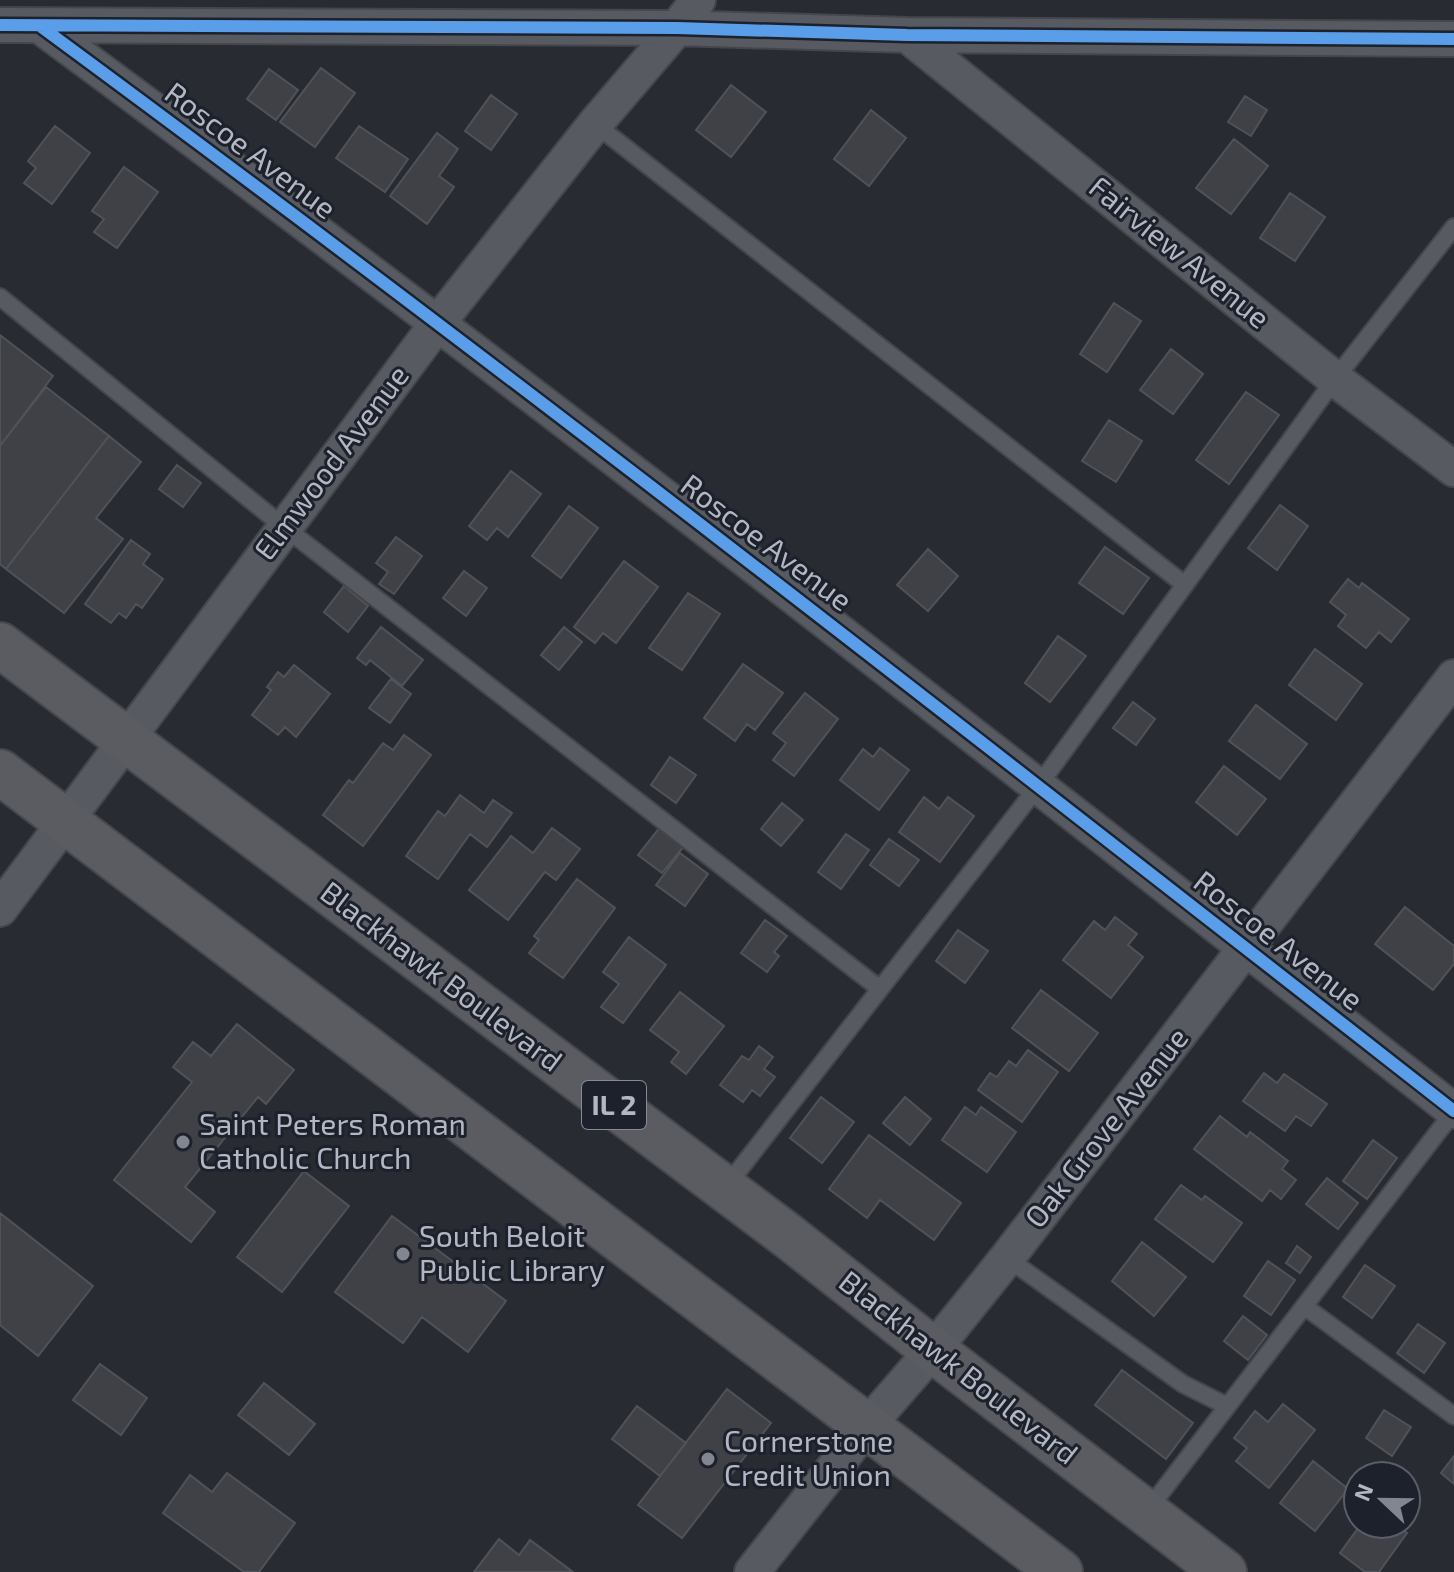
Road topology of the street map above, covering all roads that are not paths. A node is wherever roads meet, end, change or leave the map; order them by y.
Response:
1 (698, 0) edge
2 (0, 25) edge
3 (40, 26) junction
4 (677, 28) junction
5 (907, 35) junction
6 (1454, 39) edge
7 (595, 124) junction
8 (1454, 227) edge
9 (0, 297) edge
10 (437, 324) junction
11 (1335, 379) junction
12 (1454, 469) edge
13 (284, 527) junction
14 (1185, 585) junction
15 (0, 645) edge
16 (1454, 677) edge
17 (124, 740) junction
18 (0, 772) edge
19 (1039, 785) junction
20 (64, 822) junction
21 (0, 909) edge
22 (1246, 948) junction
23 (880, 989) junction
24 (1454, 1111) edge
25 (725, 1188) junction
26 (1007, 1258) junction
27 (1304, 1306) junction
28 (933, 1350) junction
29 (1227, 1406) junction
30 (1454, 1416) edge
31 (867, 1426) junction
32 (1146, 1512) junction
33 (752, 1572) edge
34 (1060, 1572) edge
35 (1224, 1572) edge

1 - 4 street, Elmwood Avenue
2 - 3 street
3 - 4 street
3 - 10 street, Roscoe Avenue
4 - 5 street
4 - 7 street, Elmwood Avenue
5 - 6 street
5 - 11 street, Fairview Avenue
7 - 10 street, Elmwood Avenue
7 - 14 lane
8 - 11 lane
9 - 13 lane
10 - 13 street, Elmwood Avenue
10 - 19 street, Roscoe Avenue
11 - 12 street, Fairview Avenue
11 - 14 lane
13 - 17 street, Elmwood Avenue
13 - 23 lane
14 - 19 lane
15 - 17 main road, Blackhawk Boulevard / IL 2
16 - 22 street, Oak Grove Avenue
17 - 20 street, Elmwood Avenue
17 - 25 main road, Blackhawk Boulevard / IL 2
18 - 20 main road
19 - 22 street, Roscoe Avenue
19 - 23 lane
20 - 21 street, Elmwood Avenue
20 - 31 main road
22 - 24 street, Roscoe Avenue
22 - 26 street, Oak Grove Avenue
23 - 25 lane
24 - 27 lane
25 - 28 main road, Blackhawk Boulevard / IL 2
26 - 28 street, Oak Grove Avenue
26 - 29 lane
27 - 29 lane
27 - 30 lane
28 - 31 street, Oak Grove Avenue
28 - 32 main road, Blackhawk Boulevard / IL 2
29 - 32 lane
31 - 33 street, Oak Grove Avenue
31 - 34 main road
32 - 35 main road, Blackhawk Boulevard / IL 2

